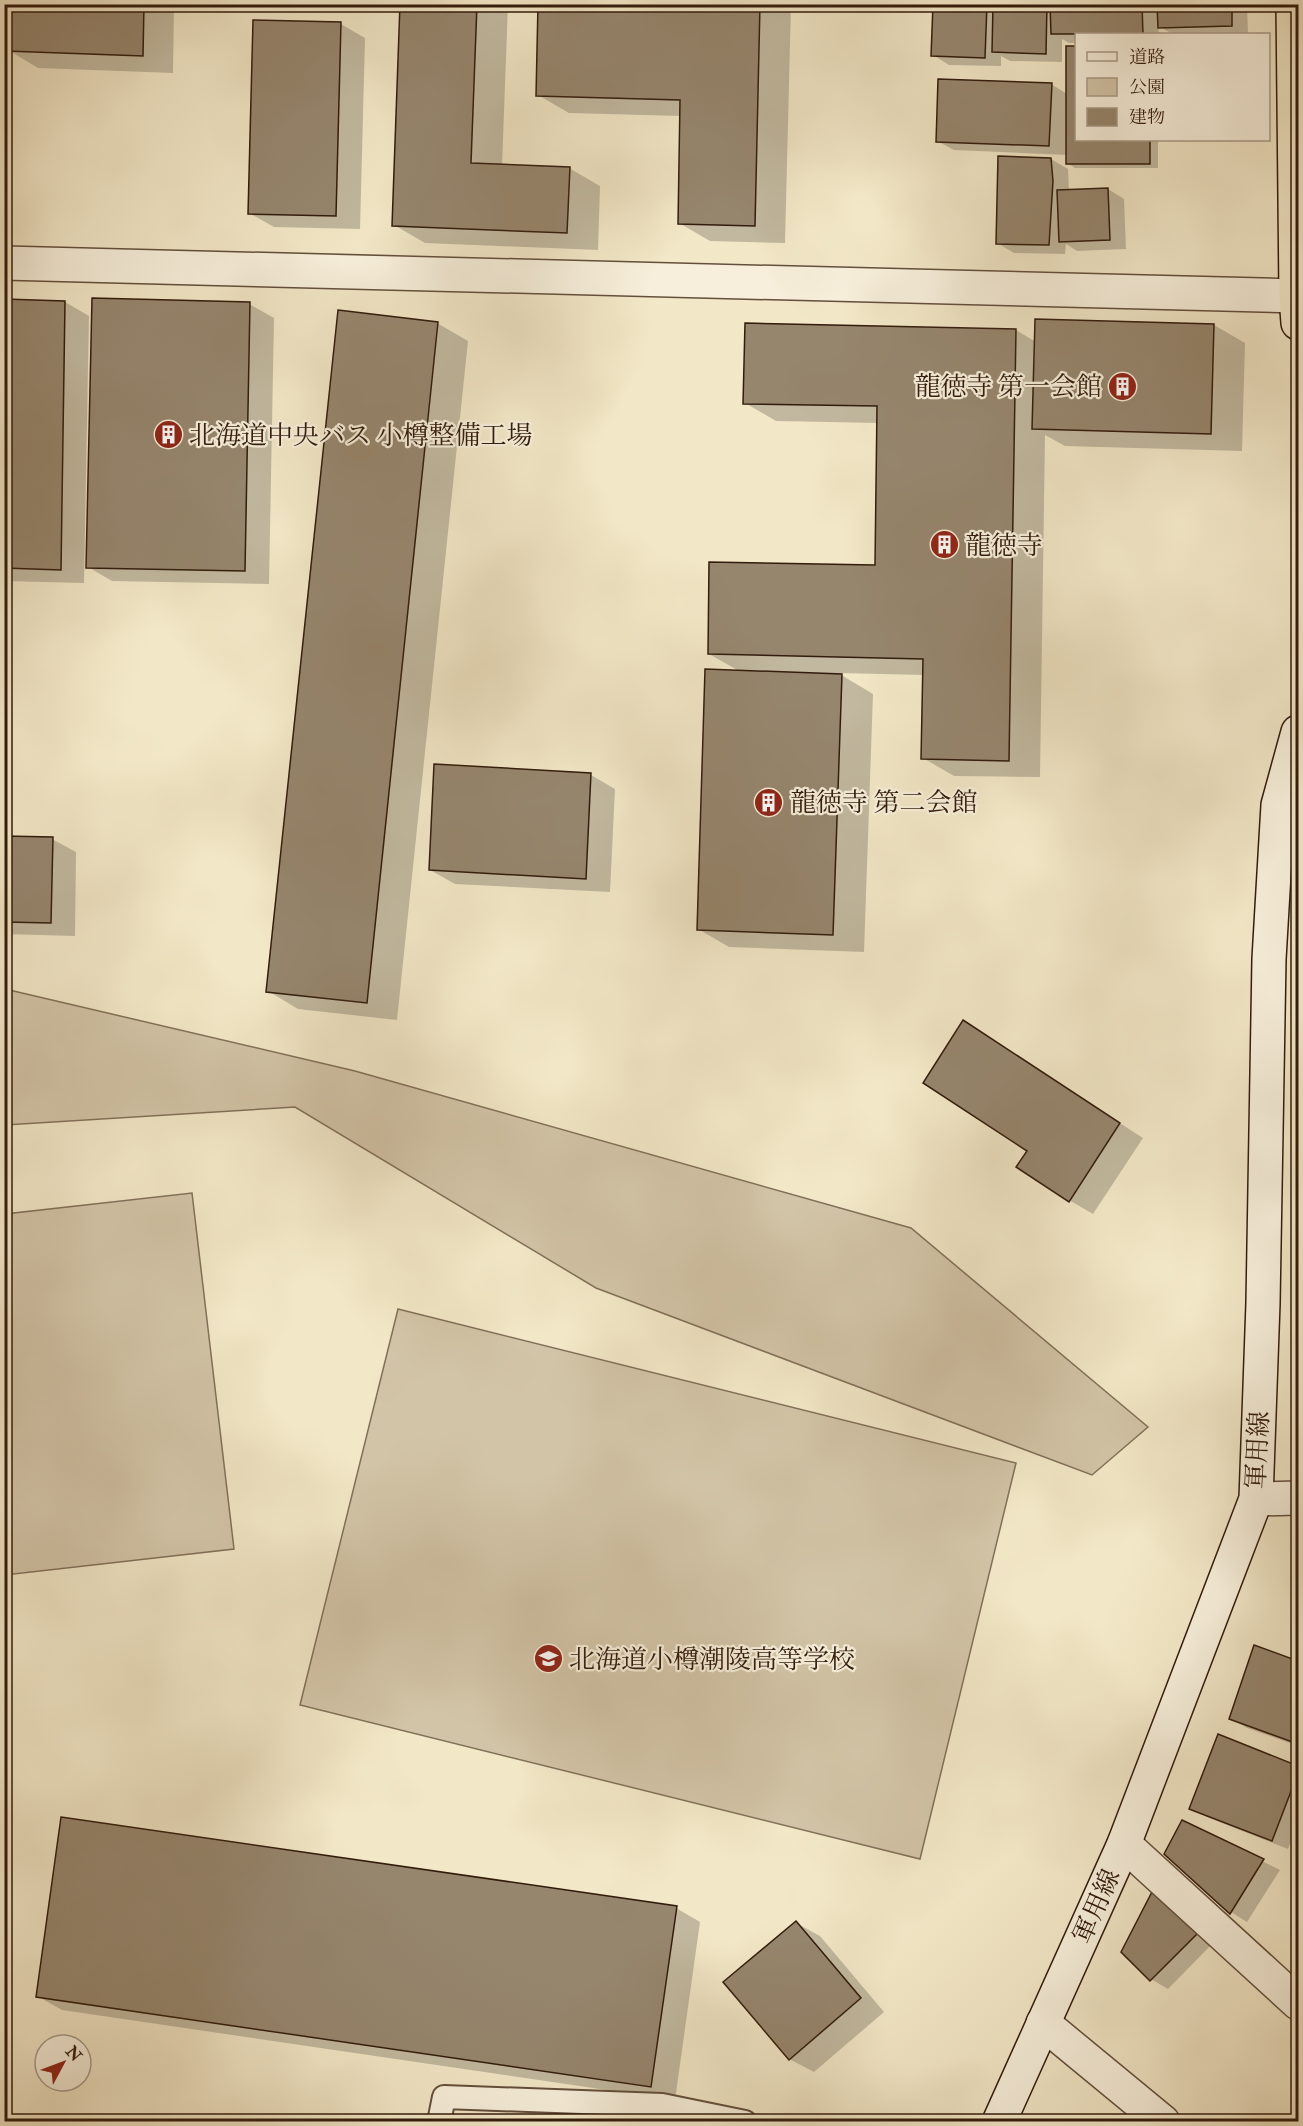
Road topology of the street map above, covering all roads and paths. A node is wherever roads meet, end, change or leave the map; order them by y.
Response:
1 (1293, 4) edge
2 (4, 263) edge
3 (1298, 305) edge
4 (1299, 732) edge
5 (1256, 1498) junction
6 (1299, 1498) edge
7 (1124, 1844) junction
8 (1299, 2003) edge
9 (1043, 2023) junction
10 (439, 2121) edge
11 (746, 2121) edge
12 (999, 2121) edge
13 (1163, 2121) edge

1 - 3 highway
2 - 3 street
4 - 5 street, 軍用線
5 - 6 street
5 - 7 street, 軍用線
7 - 8 street
7 - 9 street, 軍用線
9 - 12 street, 軍用線
9 - 13 street
10 - 11 lane

